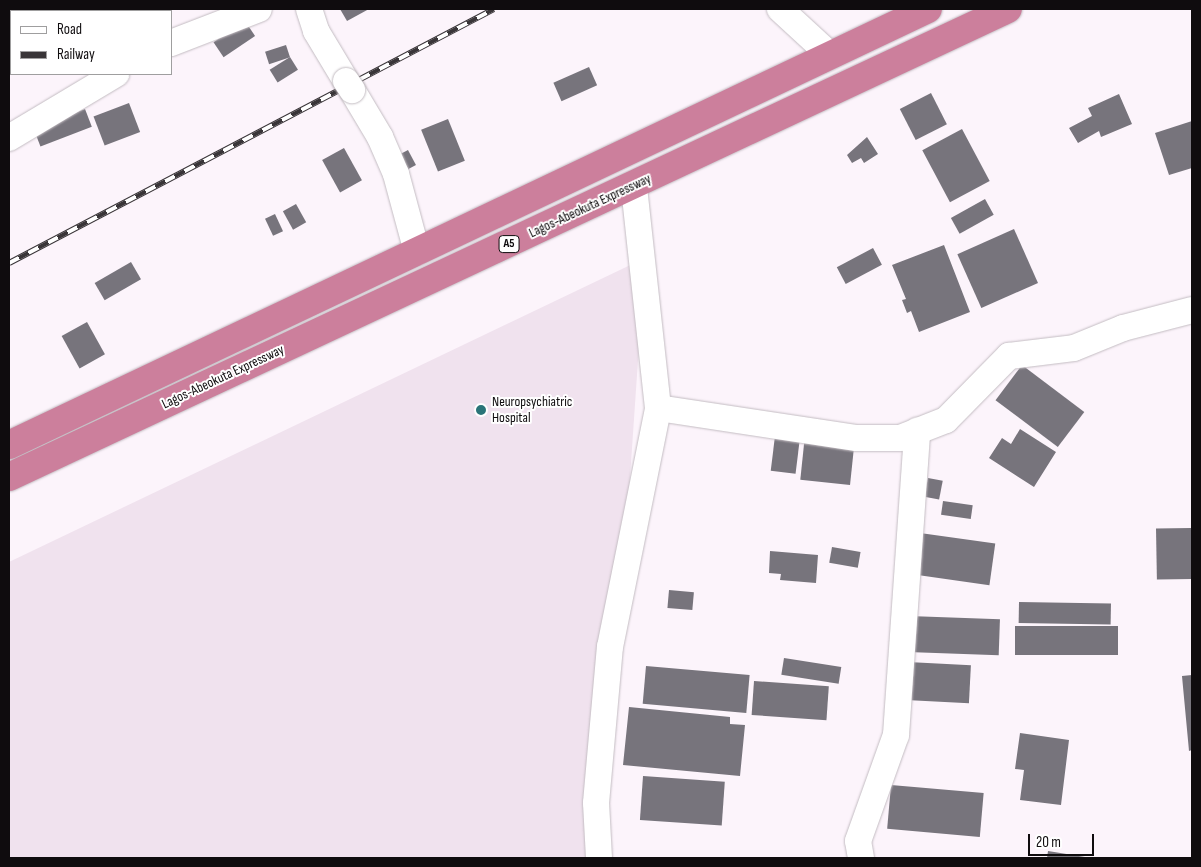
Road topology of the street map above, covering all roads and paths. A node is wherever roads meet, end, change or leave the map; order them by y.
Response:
1 (259, 9) edge
2 (309, 9) edge
3 (780, 9) edge
4 (928, 9) edge
5 (1008, 9) edge
6 (172, 43) edge
7 (830, 55) junction
8 (114, 75) edge
9 (9, 138) edge
10 (634, 186) junction
11 (417, 252) junction
12 (1192, 310) edge
13 (658, 408) junction
14 (917, 431) junction
15 (9, 446) edge
16 (9, 477) edge
17 (599, 858) edge
18 (861, 858) edge

1 - 6 street
2 - 11 street
3 - 7 street
4 - 7 highway, A5
5 - 10 highway, Lagos-Abeokuta Expressway / A5
7 - 11 highway, A5
8 - 9 street
10 - 13 street
10 - 16 highway, Lagos-Abeokuta Expressway / A5
11 - 15 highway, A5
12 - 14 street
13 - 14 street
13 - 17 street
14 - 18 street

